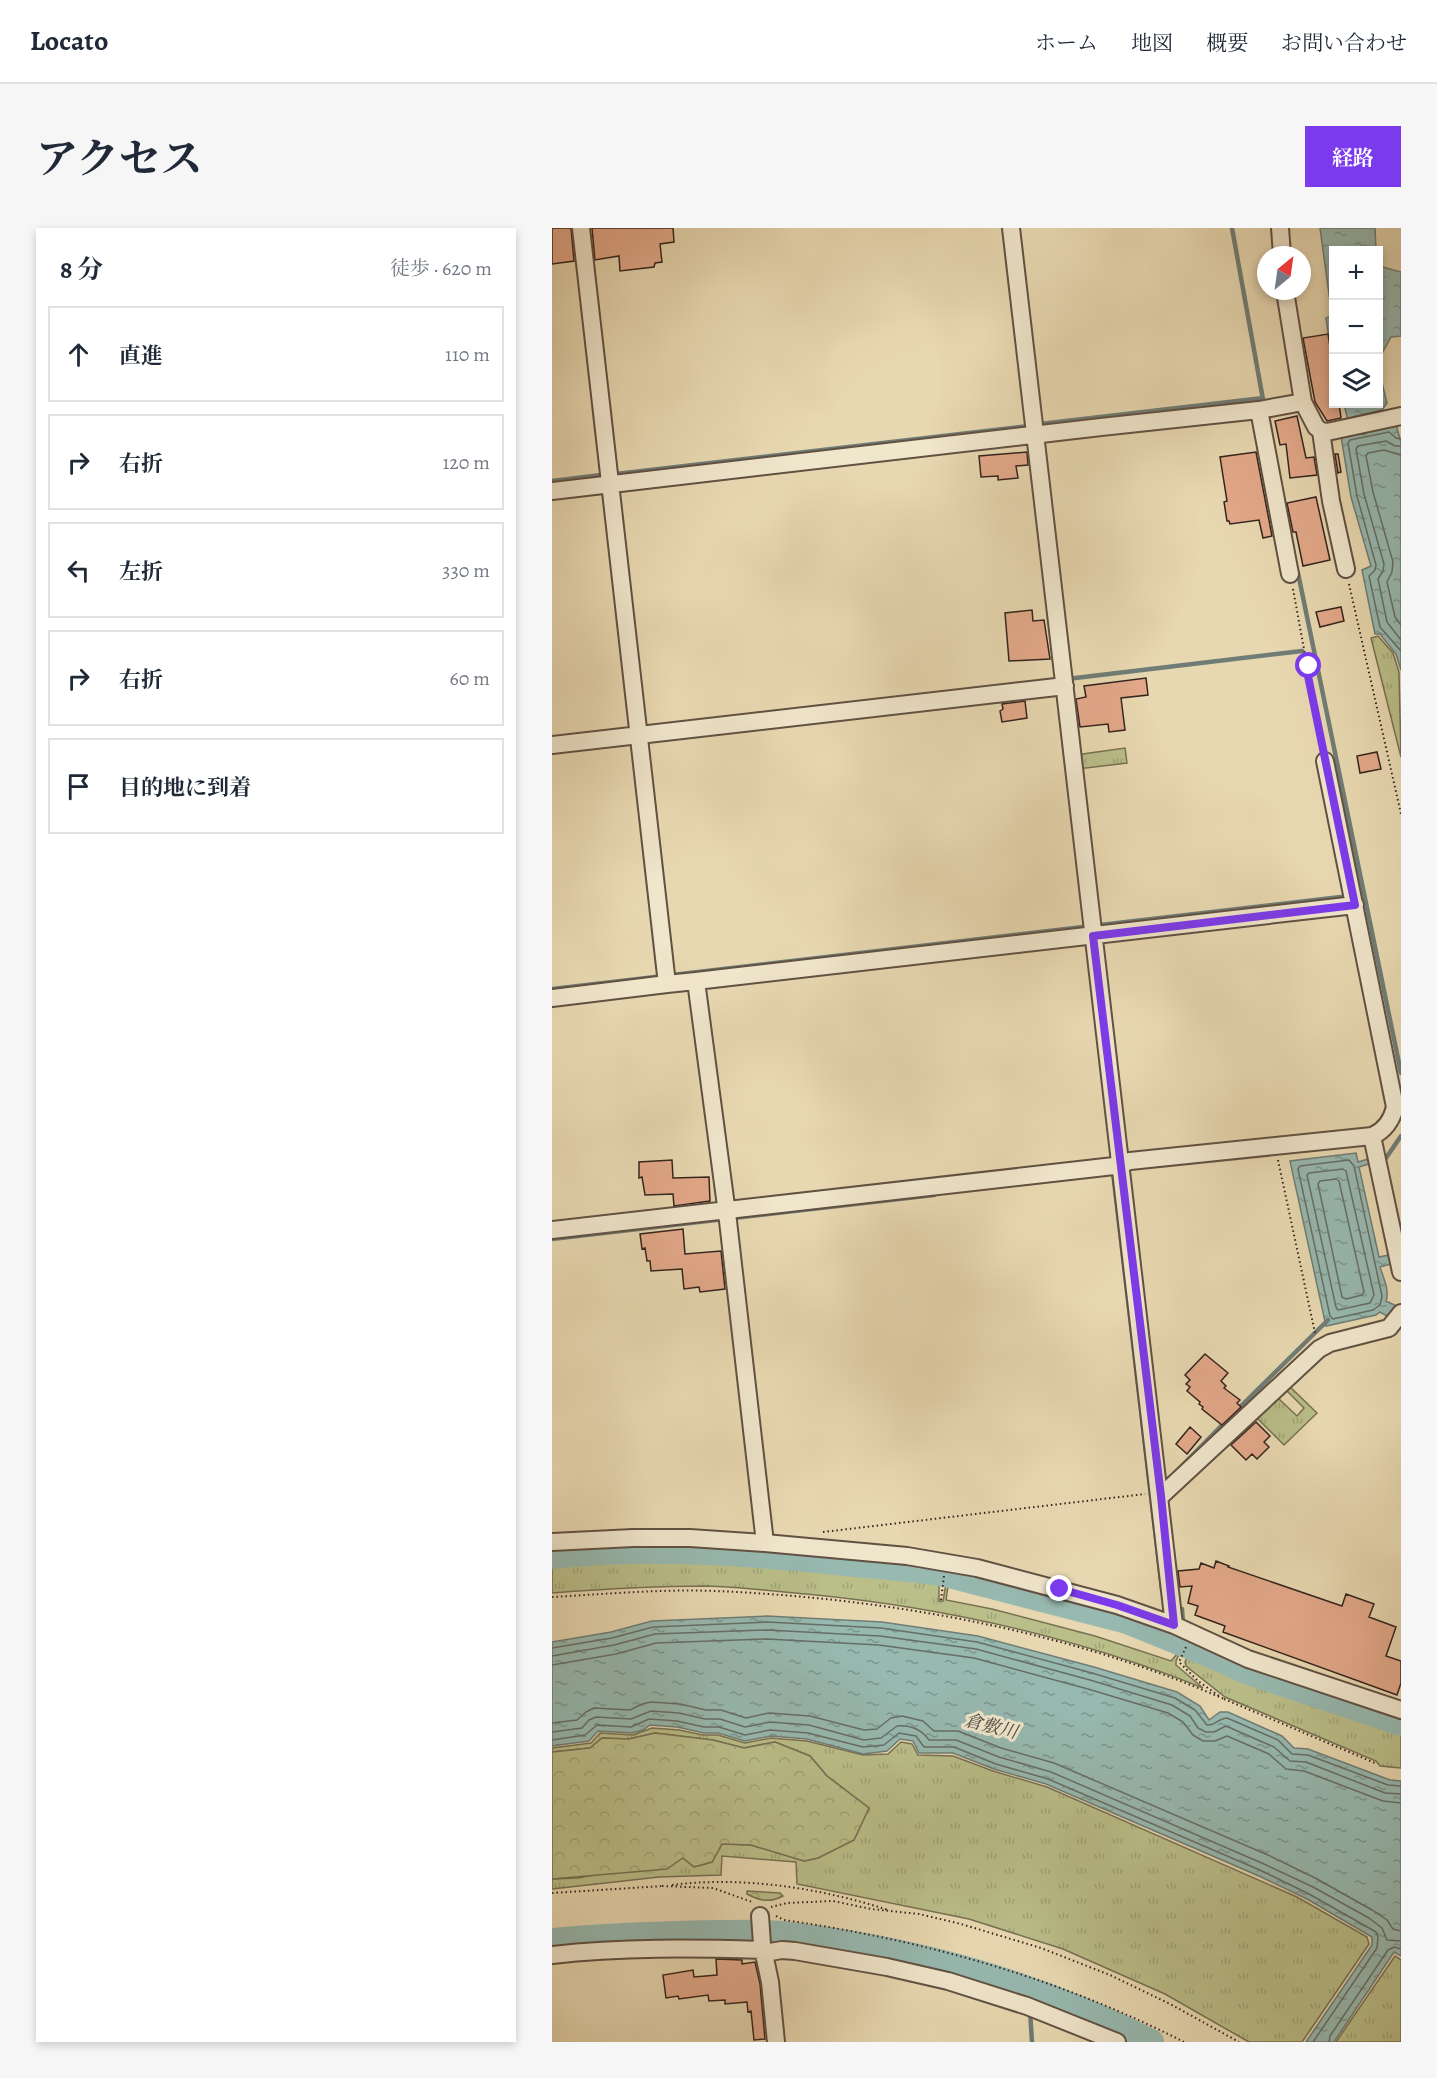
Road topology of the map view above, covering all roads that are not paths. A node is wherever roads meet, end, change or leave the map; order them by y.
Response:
1 (581, 228) edge
2 (1011, 228) edge
3 (1280, 228) edge
4 (1281, 246) edge
5 (1287, 300) edge
6 (1303, 402) junction
7 (1264, 409) junction
8 (1397, 417) edge
9 (1321, 431) junction
10 (1036, 435) junction
11 (609, 484) junction
12 (552, 491) edge
13 (1346, 569) road end
14 (1290, 574) road end
15 (1062, 684) junction
16 (638, 730) junction
17 (552, 745) edge
18 (1325, 761) road end
19 (1354, 899) junction
20 (1092, 929) junction
21 (666, 978) junction
22 (696, 981) junction
23 (552, 998) edge
24 (1372, 1136) junction
25 (1120, 1163) junction
26 (727, 1216) junction
27 (552, 1230) edge
28 (1401, 1272) edge
29 (1398, 1322) edge
30 (1154, 1495) junction
31 (552, 1542) edge
32 (765, 1543) junction
33 (1174, 1625) junction
34 (1401, 1710) edge
35 (761, 1916) road end
36 (766, 1950) junction
37 (552, 1954) edge
38 (776, 2042) edge
39 (1117, 2042) edge

1 - 11 street
2 - 10 street
3 - 4 street
5 - 6 street
6 - 7 street
6 - 9 street
7 - 10 street
7 - 14 street
8 - 9 street
9 - 13 street
10 - 11 street
10 - 15 street
11 - 12 street
11 - 16 street
15 - 16 street
15 - 20 street
16 - 17 street
16 - 21 street
18 - 19 street
19 - 20 street
19 - 24 street
20 - 22 street
20 - 25 street
21 - 22 street
21 - 23 street
22 - 26 street
24 - 25 street
24 - 28 street
25 - 26 street
25 - 30 street
26 - 27 street
26 - 32 street
29 - 30 street
30 - 33 street
31 - 32 street
32 - 33 street
33 - 34 street
35 - 36 street
36 - 37 street
36 - 38 street
36 - 39 street

